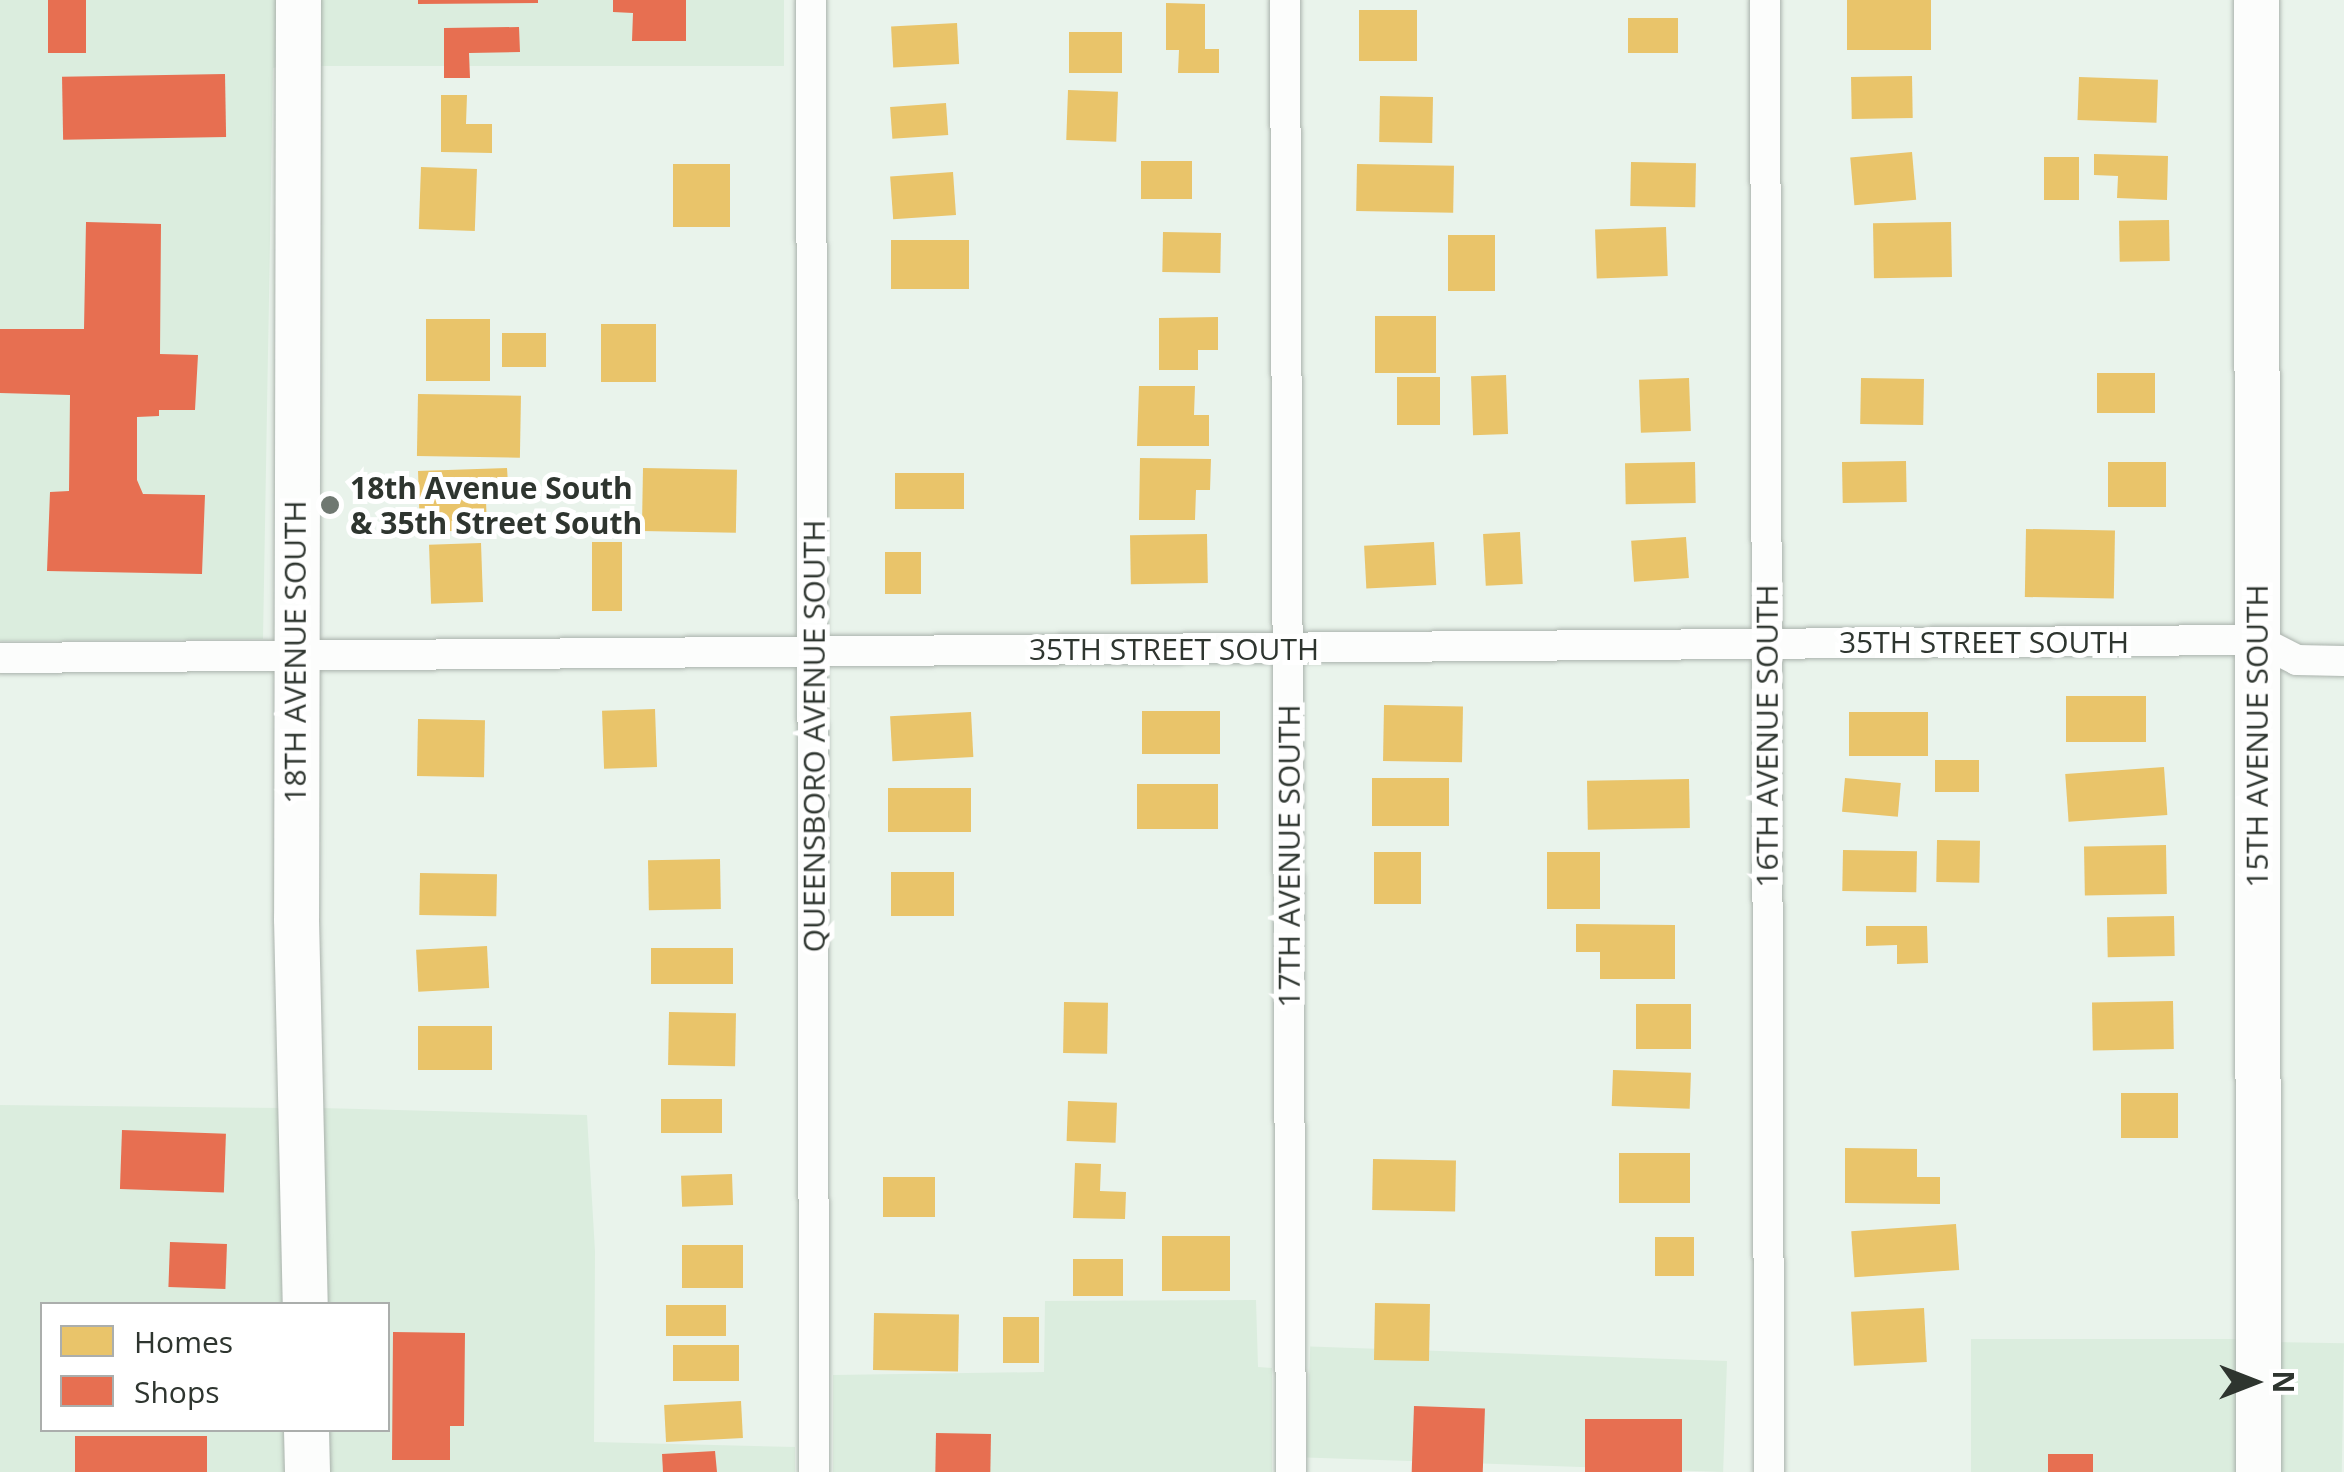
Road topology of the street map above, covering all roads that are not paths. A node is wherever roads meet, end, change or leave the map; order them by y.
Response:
1 (298, 0) edge
2 (811, 0) edge
3 (1285, 0) edge
4 (1765, 0) edge
5 (2256, 0) edge
6 (2258, 640) junction
7 (1767, 644) junction
8 (1288, 648) junction
9 (815, 652) junction
10 (296, 656) junction
11 (0, 658) edge
12 (2344, 660) edge
13 (305, 1302) edge
14 (306, 1432) edge
15 (307, 1472) edge
16 (814, 1472) edge
17 (1291, 1472) edge
18 (1769, 1472) edge
19 (2258, 1472) edge

1 - 10 street, 18TH AVENUE SOUTH
2 - 9 street, QUEENSBORO AVENUE SOUTH
3 - 8 street, 17TH AVENUE SOUTH
4 - 7 street, 16TH AVENUE SOUTH
5 - 6 street, 15TH AVENUE SOUTH
6 - 7 street, 35TH STREET SOUTH
6 - 12 street, 35TH STREET SOUTH
6 - 19 street, 15TH AVENUE SOUTH
7 - 8 street, 35TH STREET SOUTH
7 - 18 street, 16TH AVENUE SOUTH
8 - 9 street, 35TH STREET SOUTH
8 - 17 street, 17TH AVENUE SOUTH
9 - 10 street, 35TH STREET SOUTH
9 - 16 street, QUEENSBORO AVENUE SOUTH
10 - 11 street, 35TH STREET SOUTH
10 - 13 street, 18TH AVENUE SOUTH
14 - 15 street

